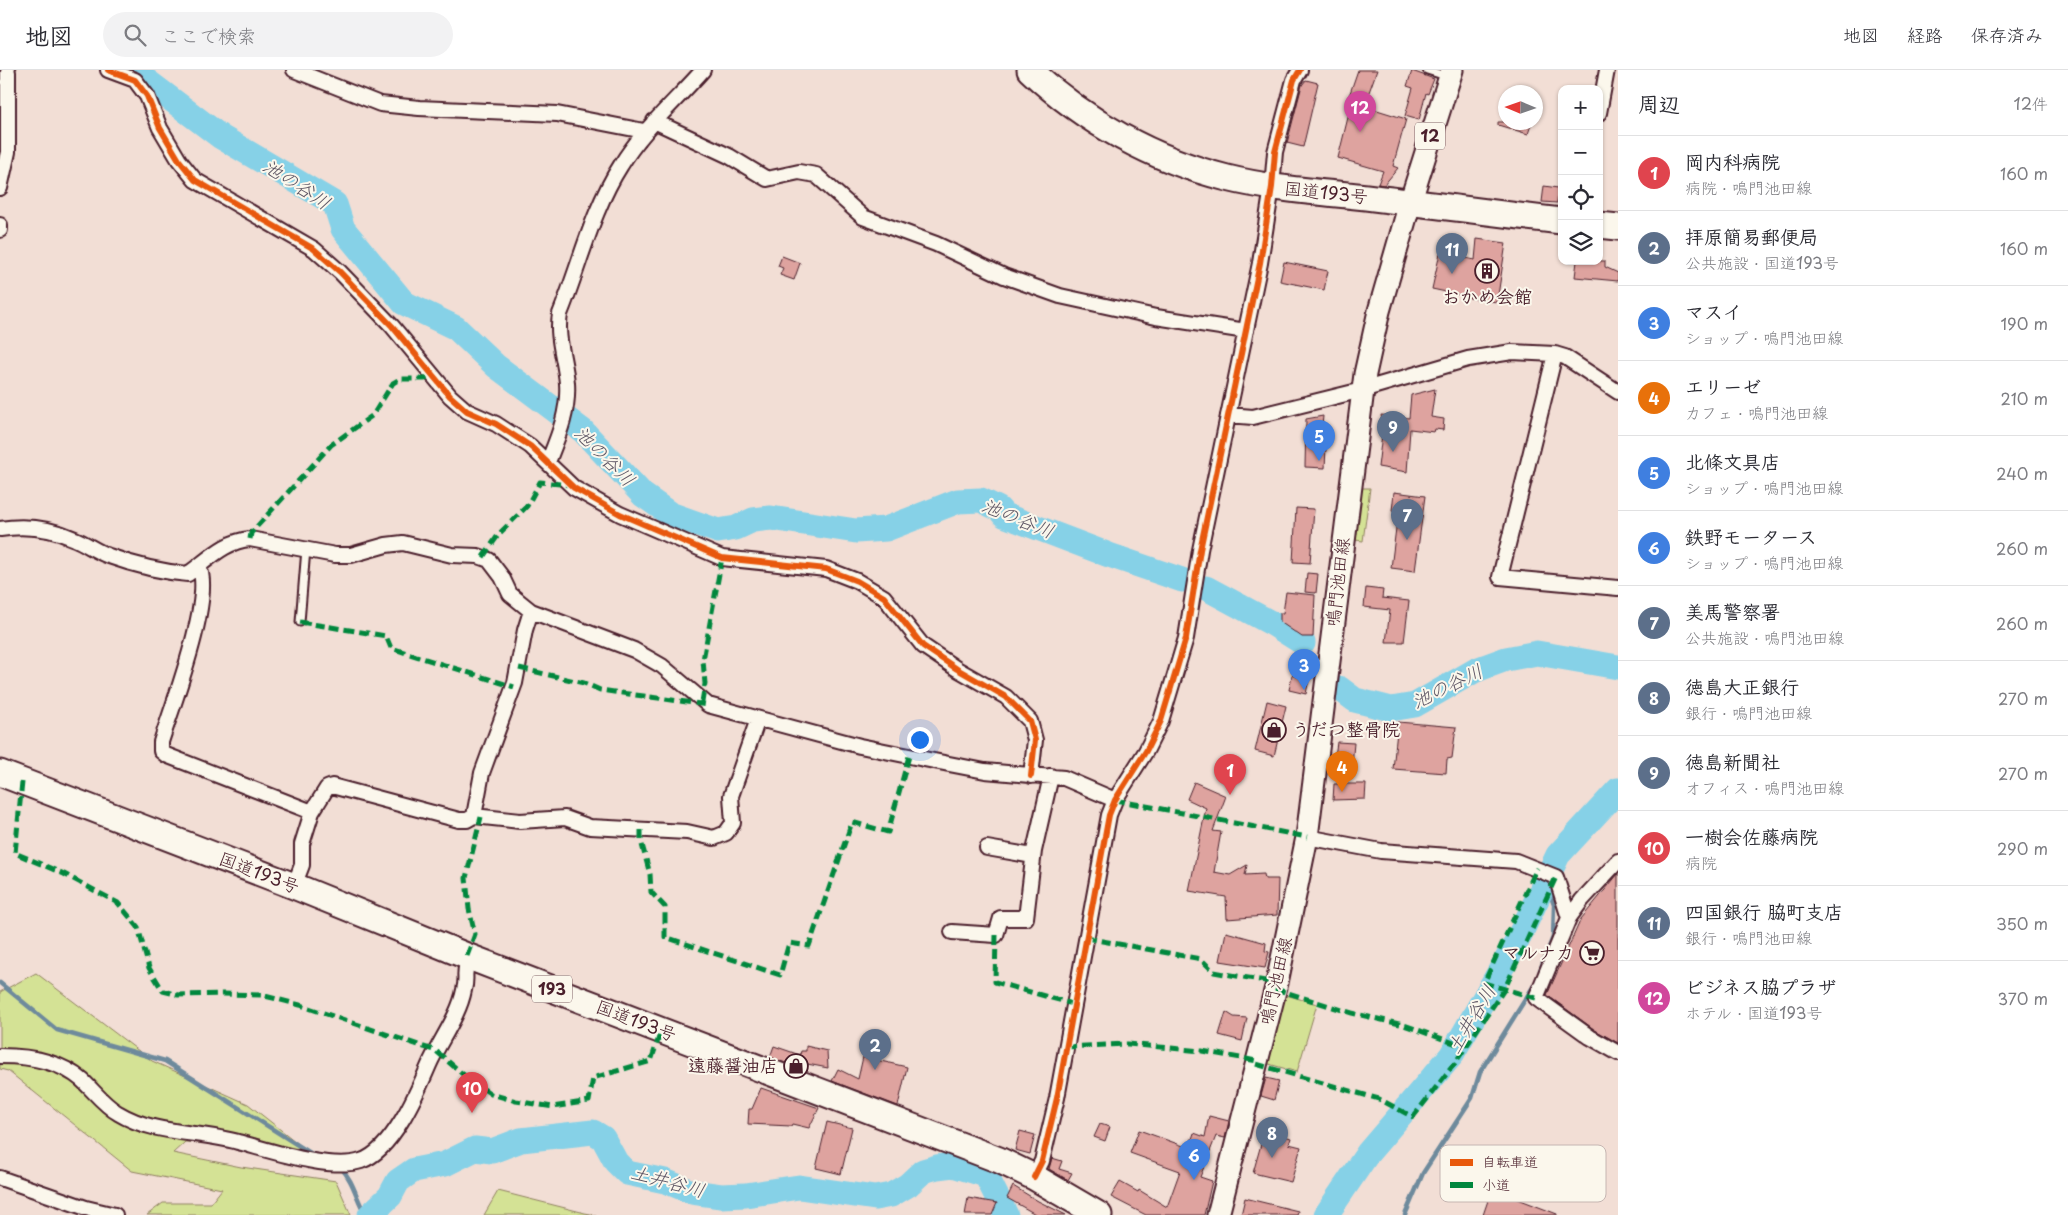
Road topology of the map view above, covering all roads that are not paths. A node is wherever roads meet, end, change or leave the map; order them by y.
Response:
1 (108, 70) edge
2 (294, 70) edge
3 (703, 70) edge
4 (1030, 70) edge
5 (1300, 70) edge
6 (1427, 70) edge
7 (1607, 70) edge
8 (8, 72) edge
9 (1450, 73) edge
10 (1603, 92) edge
11 (654, 121) junction
12 (644, 131) junction
13 (1272, 186) junction
14 (0, 188) edge
15 (1410, 203) junction
16 (1558, 221) edge
17 (0, 225) edge
18 (1603, 225) edge
19 (1618, 227) edge
20 (0, 230) edge
21 (1246, 331) junction
22 (1555, 354) junction
23 (1362, 390) junction
24 (1618, 392) edge
25 (1228, 415) junction
26 (548, 462) junction
27 (0, 529) edge
28 (306, 549) junction
29 (199, 566) junction
30 (1618, 588) edge
31 (531, 611) junction
32 (300, 622) dead end
33 (758, 719) junction
34 (0, 773) edge
35 (1031, 776) junction
36 (1051, 776) junction
37 (1115, 800) junction
38 (312, 812) junction
39 (474, 816) junction
40 (1307, 837) junction
41 (987, 848) dead end
42 (1033, 856) junction
43 (1618, 861) edge
44 (294, 886) junction
45 (1569, 918) junction
46 (952, 932) dead end
47 (469, 957) junction
48 (1618, 1053) edge
49 (0, 1056) edge
50 (1034, 1177) junction
51 (0, 1178) edge
52 (115, 1215) edge
53 (1099, 1215) edge
54 (1218, 1215) edge

1 - 26 street
2 - 12 street
3 - 11 street
4 - 13 highway, 国道193号
5 - 13 street
6 - 9 lane
7 - 10 street
8 - 14 street
9 - 15 main road, 鳴門池田線 / 12
11 - 12 street
11 - 21 street
12 - 26 street
13 - 15 highway, 国道193号
13 - 21 street
15 - 16 highway, 国道193号
15 - 23 main road, 鳴門池田線 / 12
17 - 20 street
18 - 19 highway
21 - 25 street
22 - 23 street
22 - 24 street
22 - 30 street
23 - 25 street
23 - 40 main road, 鳴門池田線 / 12
25 - 37 street
26 - 35 street
27 - 29 street
28 - 29 street
28 - 31 street
28 - 32 lane
29 - 38 street
31 - 33 street
31 - 39 street
33 - 35 street
33 - 39 street
34 - 44 highway, 国道193号 / 193
35 - 36 street
36 - 37 street
36 - 42 street
37 - 50 street
38 - 39 street
38 - 44 street
40 - 45 street
40 - 54 main road, 鳴門池田線 / 12
41 - 42 street
42 - 46 street
43 - 45 street
44 - 47 highway, 国道193号 / 193
45 - 48 street
47 - 49 street
47 - 50 highway, 国道193号 / 193
50 - 53 highway, 国道193号 / 193
51 - 52 street

